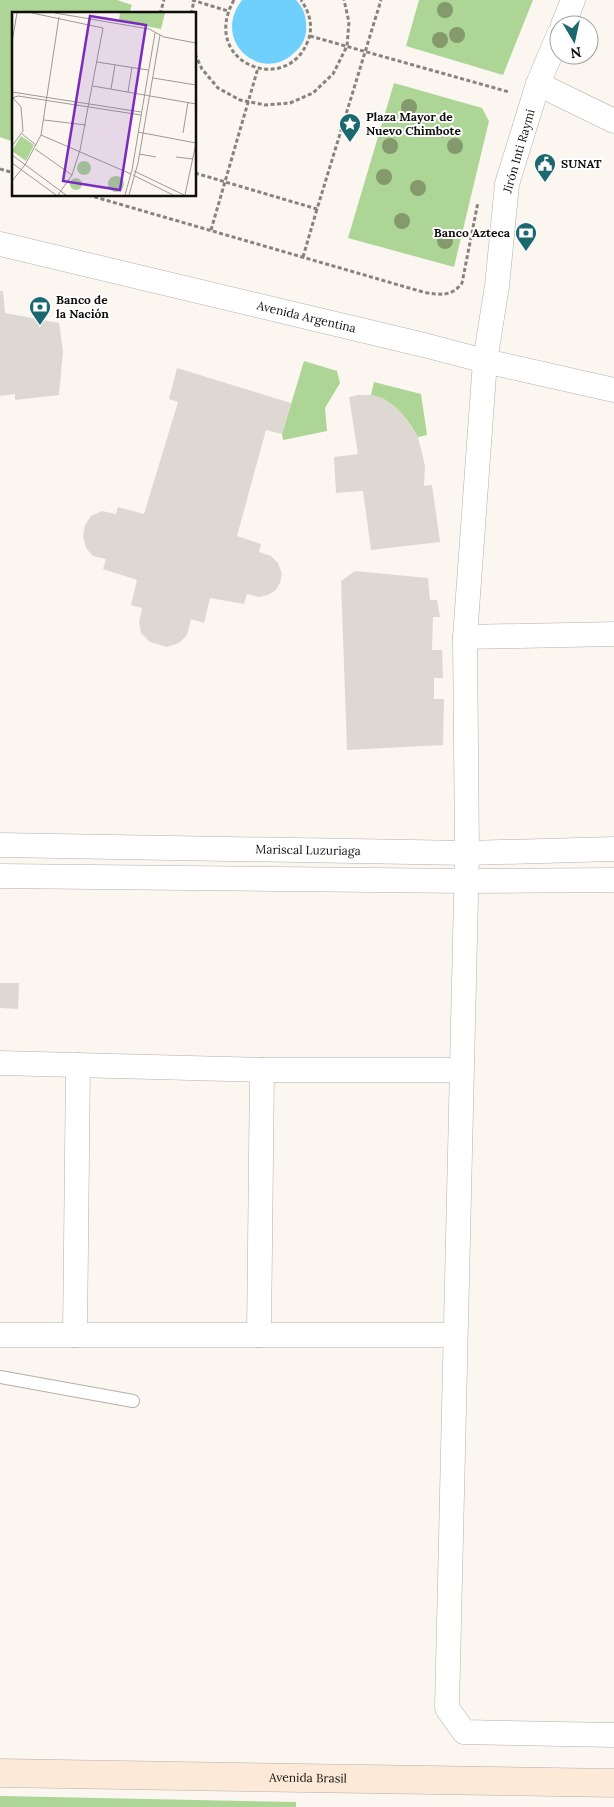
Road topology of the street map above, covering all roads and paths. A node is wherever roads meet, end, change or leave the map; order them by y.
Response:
1 (193, 0) edge
2 (234, 0) edge
3 (301, 0) edge
4 (344, 0) edge
5 (381, 0) edge
6 (574, 0) edge
7 (228, 11) junction
8 (567, 15) edge
9 (310, 36) junction
10 (346, 46) junction
11 (365, 51) junction
12 (196, 56) edge
13 (549, 58) edge
14 (258, 68) junction
15 (512, 83) dead end
16 (538, 84) junction
17 (248, 102) junction
18 (614, 121) edge
19 (196, 172) edge
20 (225, 182) junction
21 (480, 194) dead end
22 (91, 196) edge
23 (105, 196) edge
24 (103, 200) junction
25 (317, 209) junction
26 (211, 230) junction
27 (0, 244) edge
28 (303, 257) junction
29 (485, 361) junction
30 (614, 390) edge
31 (614, 634) edge
32 (465, 637) junction
33 (0, 845) edge
34 (614, 849) edge
35 (467, 853) junction
36 (0, 876) edge
37 (614, 880) edge
38 (466, 881) junction
39 (0, 1064) edge
40 (78, 1065) junction
41 (262, 1070) junction
42 (461, 1070) junction
43 (0, 1335) edge
44 (75, 1335) junction
45 (259, 1335) junction
46 (455, 1336) junction
47 (0, 1377) edge
48 (133, 1401) dead end
49 (614, 1735) edge
50 (0, 1774) edge
51 (614, 1783) edge

1 - 7 path
2 - 7 path
3 - 9 path
4 - 10 path
5 - 11 path
6 - 8 street
7 - 14 path
9 - 10 path
9 - 14 path
10 - 11 path
10 - 17 path
11 - 15 path
11 - 25 path
12 - 17 path
13 - 16 street, Jirón Inti Raymi
14 - 17 path
16 - 18 street
16 - 29 street, Jirón Inti Raymi
17 - 20 path
19 - 20 path
20 - 25 path
20 - 26 path
21 - 28 path
22 - 24 path
23 - 24 path
24 - 26 path
25 - 28 path
26 - 28 path
27 - 29 street, Avenida Argentina
29 - 30 street, Avenida Argentina
29 - 32 street, Jirón Inti Raymi
31 - 32 street
32 - 35 street, Jirón Inti Raymi
33 - 35 street, Mariscal Luzuriaga
34 - 35 street, Mariscal Luzuriaga
35 - 38 street, Jirón Inti Raymi
36 - 38 street
37 - 38 street
38 - 42 street, Jirón Inti Raymi
39 - 40 street
40 - 41 street
40 - 44 street
41 - 42 street
41 - 45 street
42 - 46 street, Jirón Inti Raymi
43 - 44 street
44 - 45 street
45 - 46 street
46 - 49 street, Jirón Inti Raymi
47 - 48 lane
50 - 51 main road, Avenida Brasil

